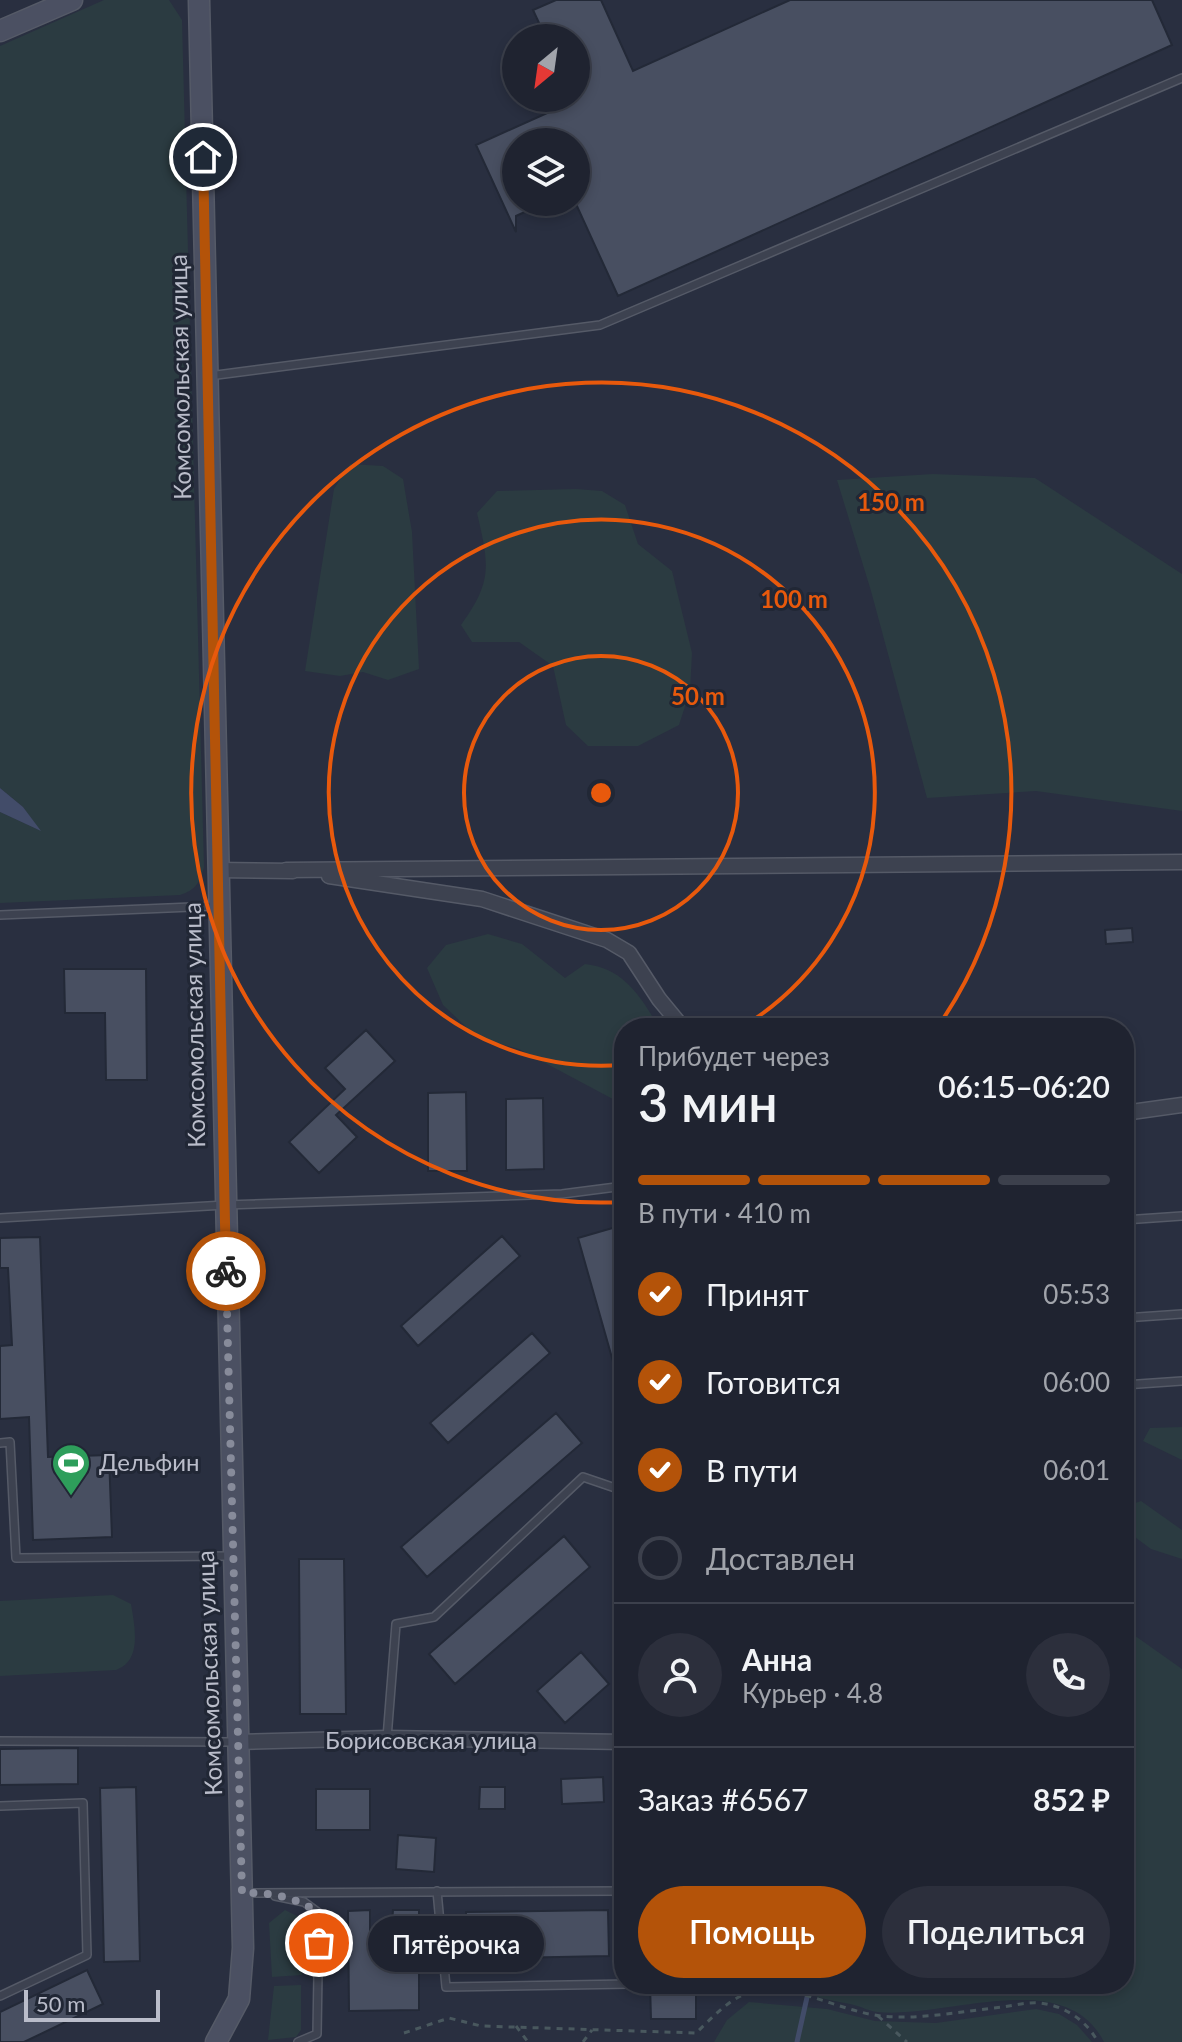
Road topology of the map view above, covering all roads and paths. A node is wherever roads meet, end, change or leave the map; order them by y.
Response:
1 (72, 0) edge
2 (199, 0) edge
3 (0, 31) edge
4 (1182, 78) edge
5 (207, 376) junction
6 (1182, 862) edge
7 (217, 870) junction
8 (286, 870) junction
9 (219, 906) junction
10 (0, 915) edge
11 (675, 1018) edge
12 (1182, 1105) edge
13 (1134, 1112) edge
14 (614, 1187) edge
15 (225, 1205) junction
16 (1182, 1216) edge
17 (0, 1218) edge
18 (1134, 1219) edge
19 (1182, 1314) edge
20 (1134, 1317) edge
21 (1182, 1381) edge
22 (1134, 1384) edge
23 (0, 1443) edge
24 (614, 1488) edge
25 (232, 1556) junction
26 (387, 1738) junction
27 (0, 1741) edge
28 (237, 1742) junction
29 (614, 1742) edge
30 (0, 1806) edge
31 (437, 1891) junction
32 (614, 1891) edge
33 (251, 1893) junction
34 (614, 1984) edge
35 (746, 1994) edge
36 (796, 1994) edge
37 (0, 1996) edge
38 (878, 2016) junction
39 (515, 2025) junction
40 (592, 2030) junction
41 (404, 2033) dead end
42 (216, 2042) edge
43 (298, 2042) edge
44 (528, 2042) edge
45 (583, 2042) edge
46 (907, 2042) edge
47 (1098, 2042) edge

1 - 3 main road
2 - 5 main road, Комсомольская улица
4 - 5 lane
5 - 7 main road, Комсомольская улица
6 - 8 street
7 - 8 street
7 - 9 main road, Комсомольская улица
8 - 11 street
9 - 10 lane
9 - 15 main road, Комсомольская улица
12 - 13 street
14 - 15 lane
15 - 17 lane
15 - 25 main road, Комсомольская улица
16 - 18 lane
19 - 20 lane
21 - 22 lane
23 - 25 lane
24 - 26 lane
25 - 28 main road, Комсомольская улица
26 - 28 street, Борисовская улица
26 - 29 street, Борисовская улица
27 - 28 lane
28 - 33 main road, Комсомольская улица
30 - 37 lane
31 - 32 lane
31 - 33 lane
31 - 34 lane
33 - 42 main road, Комсомольская улица
33 - 43 lane
35 - 40 path
36 - 38 path
38 - 46 path
38 - 47 path
39 - 40 path
39 - 41 path
39 - 44 path
40 - 45 path

